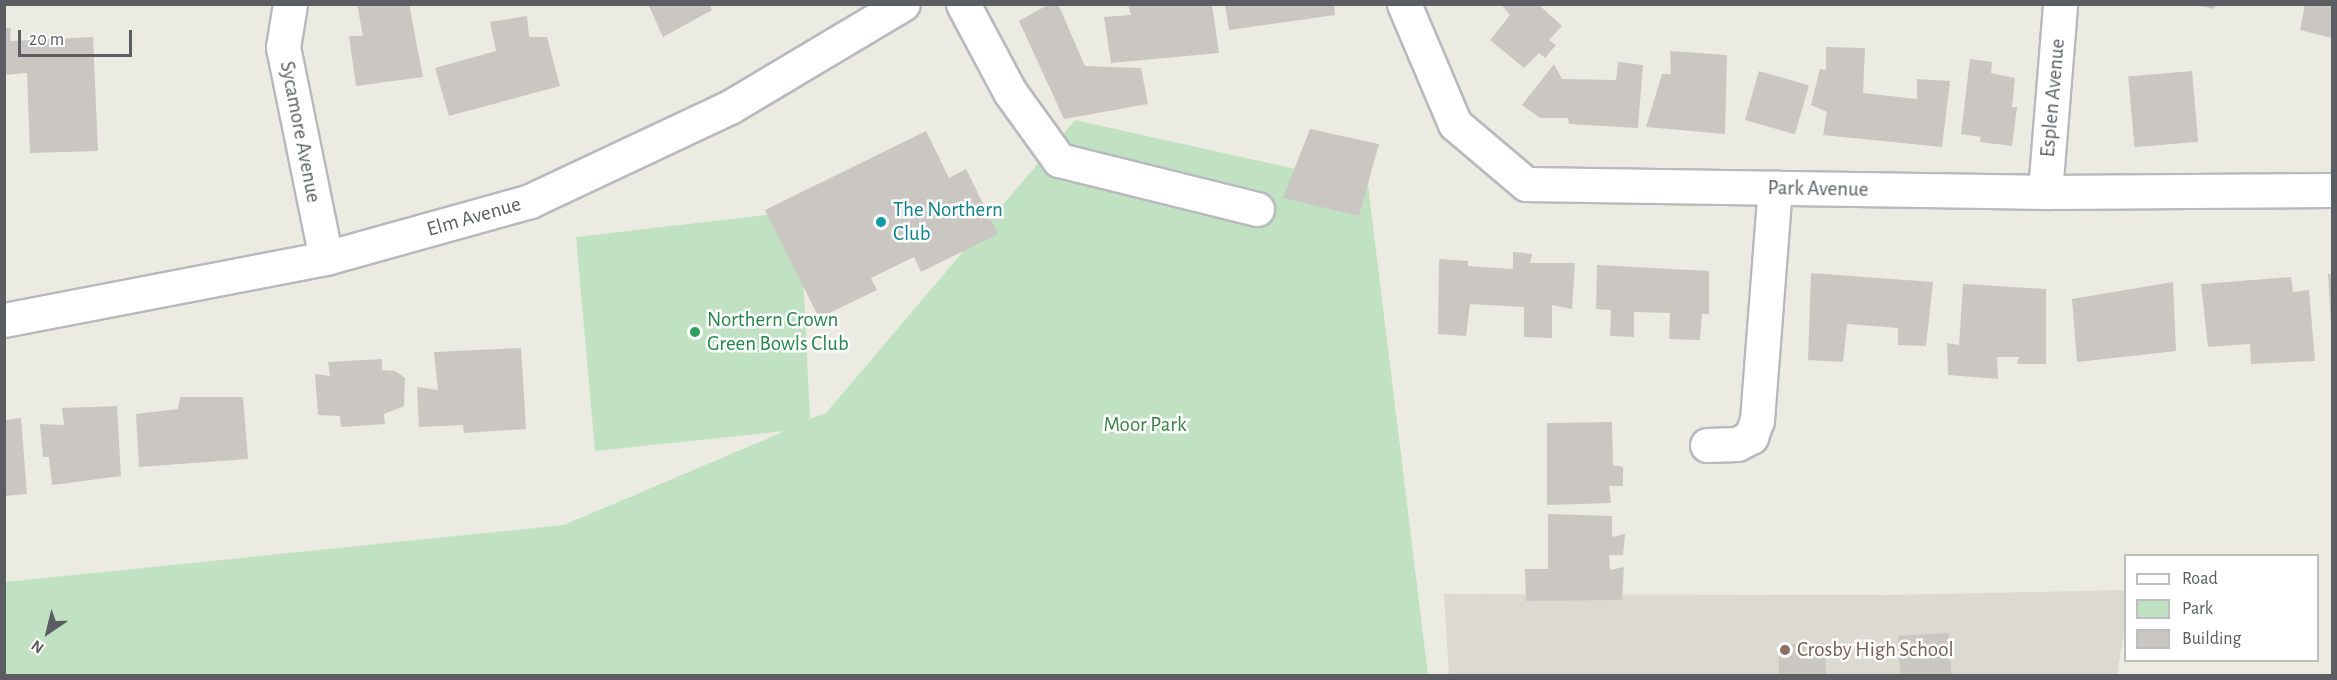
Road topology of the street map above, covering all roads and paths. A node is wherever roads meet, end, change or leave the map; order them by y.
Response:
1 (290, 4) edge
2 (903, 4) edge
3 (963, 4) edge
4 (1404, 4) edge
5 (2060, 4) edge
6 (1775, 188) junction
7 (2332, 190) edge
8 (2045, 192) junction
9 (1257, 209) dead end
10 (326, 258) junction
11 (4, 320) edge
12 (1707, 445) dead end

1 - 10 street, Sycamore Avenue
2 - 10 street, Elm Avenue
3 - 9 street
4 - 6 street, Park Avenue
5 - 8 street, Esplen Avenue
6 - 8 street, Park Avenue
6 - 12 street
7 - 8 street, Park Avenue
10 - 11 street, Elm Avenue

